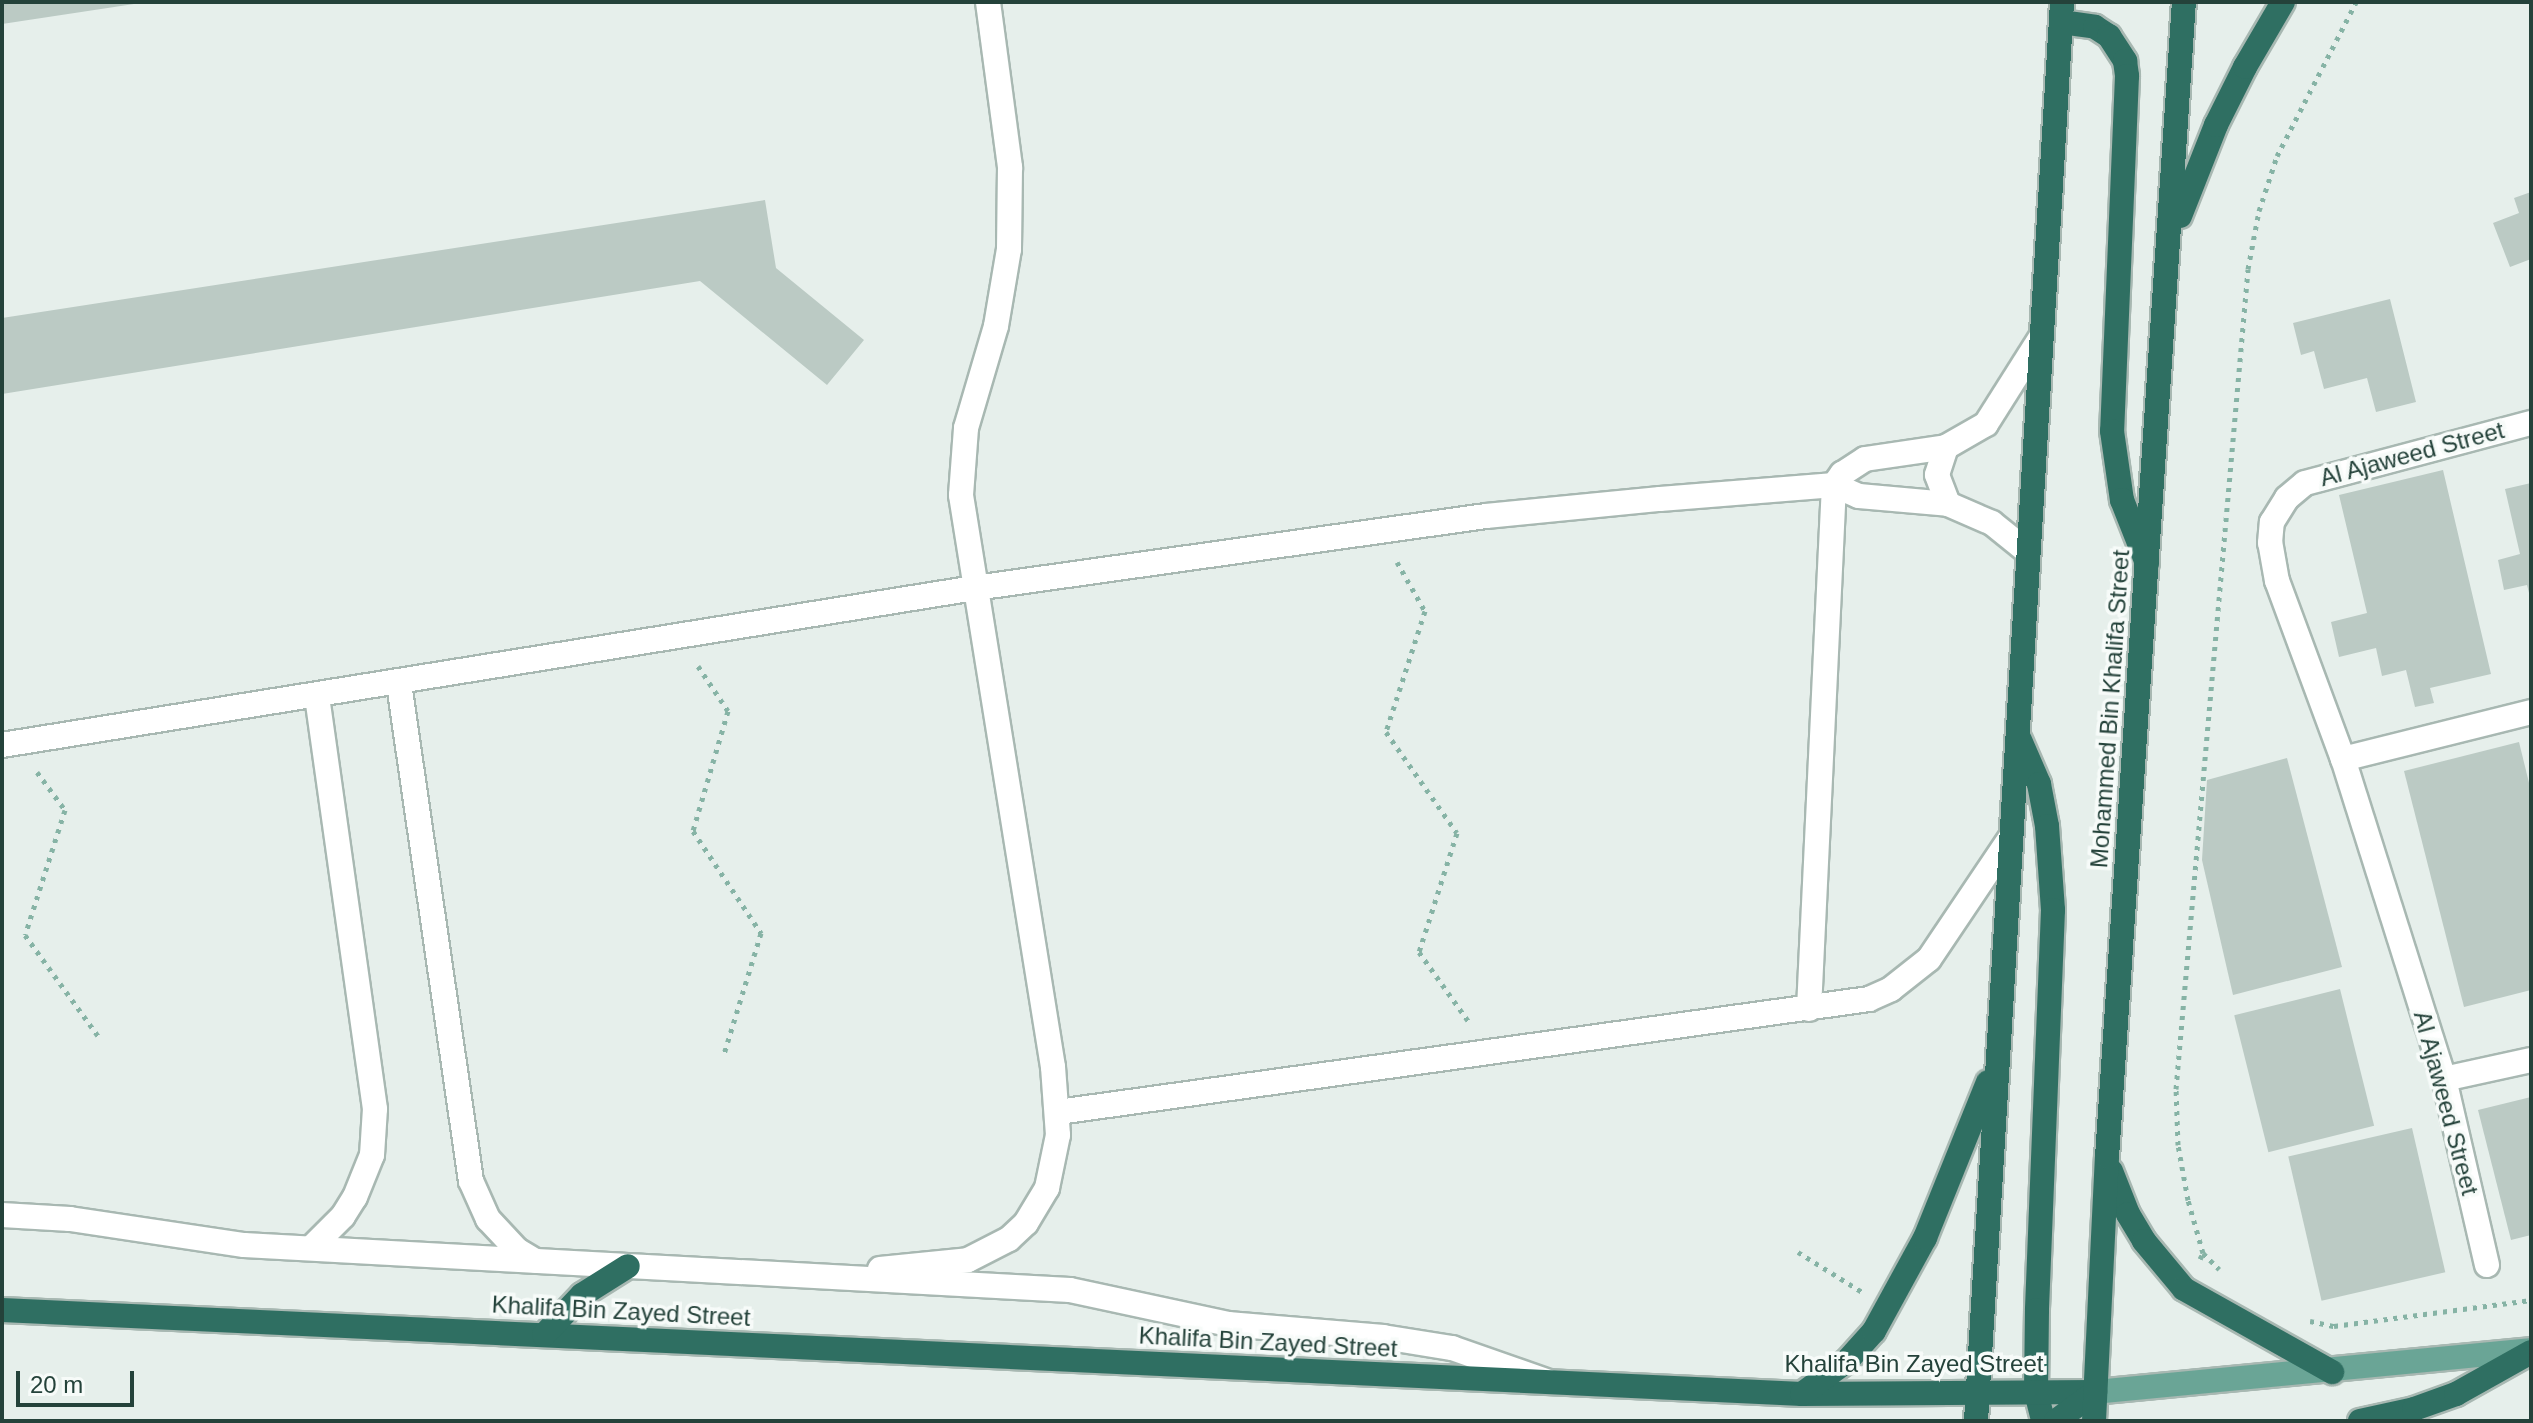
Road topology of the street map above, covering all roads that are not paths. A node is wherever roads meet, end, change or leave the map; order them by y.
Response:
1 (988, 2) edge
2 (2184, 2) edge
3 (2283, 2) edge
4 (2061, 12) edge
5 (2170, 245) junction
6 (2041, 337) junction
7 (2531, 423) edge
8 (1946, 447) junction
9 (1834, 485) junction
10 (1948, 504) junction
11 (2028, 552) junction
12 (2148, 565) junction
13 (975, 588) junction
14 (399, 684) junction
15 (317, 696) junction
16 (2531, 712) edge
17 (2017, 734) junction
18 (8, 744) edge
19 (2343, 759) junction
20 (2011, 837) junction
21 (1809, 1009) junction
22 (2531, 1060) edge
23 (1996, 1061) junction
24 (2444, 1079) junction
25 (1058, 1112) junction
26 (2107, 1157) junction
27 (2, 1215) edge
28 (311, 1248) junction
29 (535, 1261) junction
30 (2487, 1265) dead end
31 (628, 1266) junction
32 (853, 1278) junction
33 (2, 1310) edge
34 (544, 1335) junction
35 (2531, 1351) edge
36 (2332, 1372) junction
37 (1551, 1383) junction
38 (1977, 1392) junction
39 (2036, 1392) junction
40 (2095, 1392) junction
41 (1802, 1394) junction
42 (1976, 1421) edge
43 (1990, 1421) edge
44 (2043, 1421) edge
45 (2056, 1421) edge
46 (2094, 1421) edge
47 (2360, 1421) edge

1 - 13 street
2 - 5 highway, Mohammed Bin Khalifa Street
3 - 5 highway
4 - 6 highway
4 - 12 highway
5 - 12 highway, Mohammed Bin Khalifa Street
6 - 8 street
6 - 11 highway
7 - 19 street, Al Ajaweed Street
8 - 9 street
8 - 10 street
9 - 10 street
9 - 13 street
9 - 21 street
10 - 11 street
11 - 17 highway
12 - 26 highway, Mohammed Bin Khalifa Street
13 - 14 street
13 - 25 street
14 - 15 street
14 - 29 street
15 - 18 street
15 - 28 street
16 - 19 street
17 - 20 highway
17 - 39 highway
19 - 24 street, Al Ajaweed Street
20 - 21 street
20 - 23 highway
21 - 25 street
22 - 24 street
23 - 38 highway
23 - 41 highway
24 - 30 street, Al Ajaweed Street
25 - 32 street
26 - 36 highway
26 - 40 highway, Mohammed Bin Khalifa Street
27 - 28 street
28 - 29 street
29 - 31 street
31 - 32 street
31 - 34 highway
32 - 37 street
33 - 34 highway, Khalifa Bin Zayed Street
34 - 37 highway, Khalifa Bin Zayed Street
35 - 36 main road, Khalifa Bin Zayed Street
35 - 47 highway
36 - 40 main road, Khalifa Bin Zayed Street
37 - 41 highway, Khalifa Bin Zayed Street
38 - 39 highway, Khalifa Bin Zayed Street
38 - 41 highway, Khalifa Bin Zayed Street
38 - 42 highway
38 - 43 highway
39 - 40 highway, Khalifa Bin Zayed Street
39 - 44 highway
40 - 45 highway
40 - 46 highway, Mohammed Bin Khalifa Street

